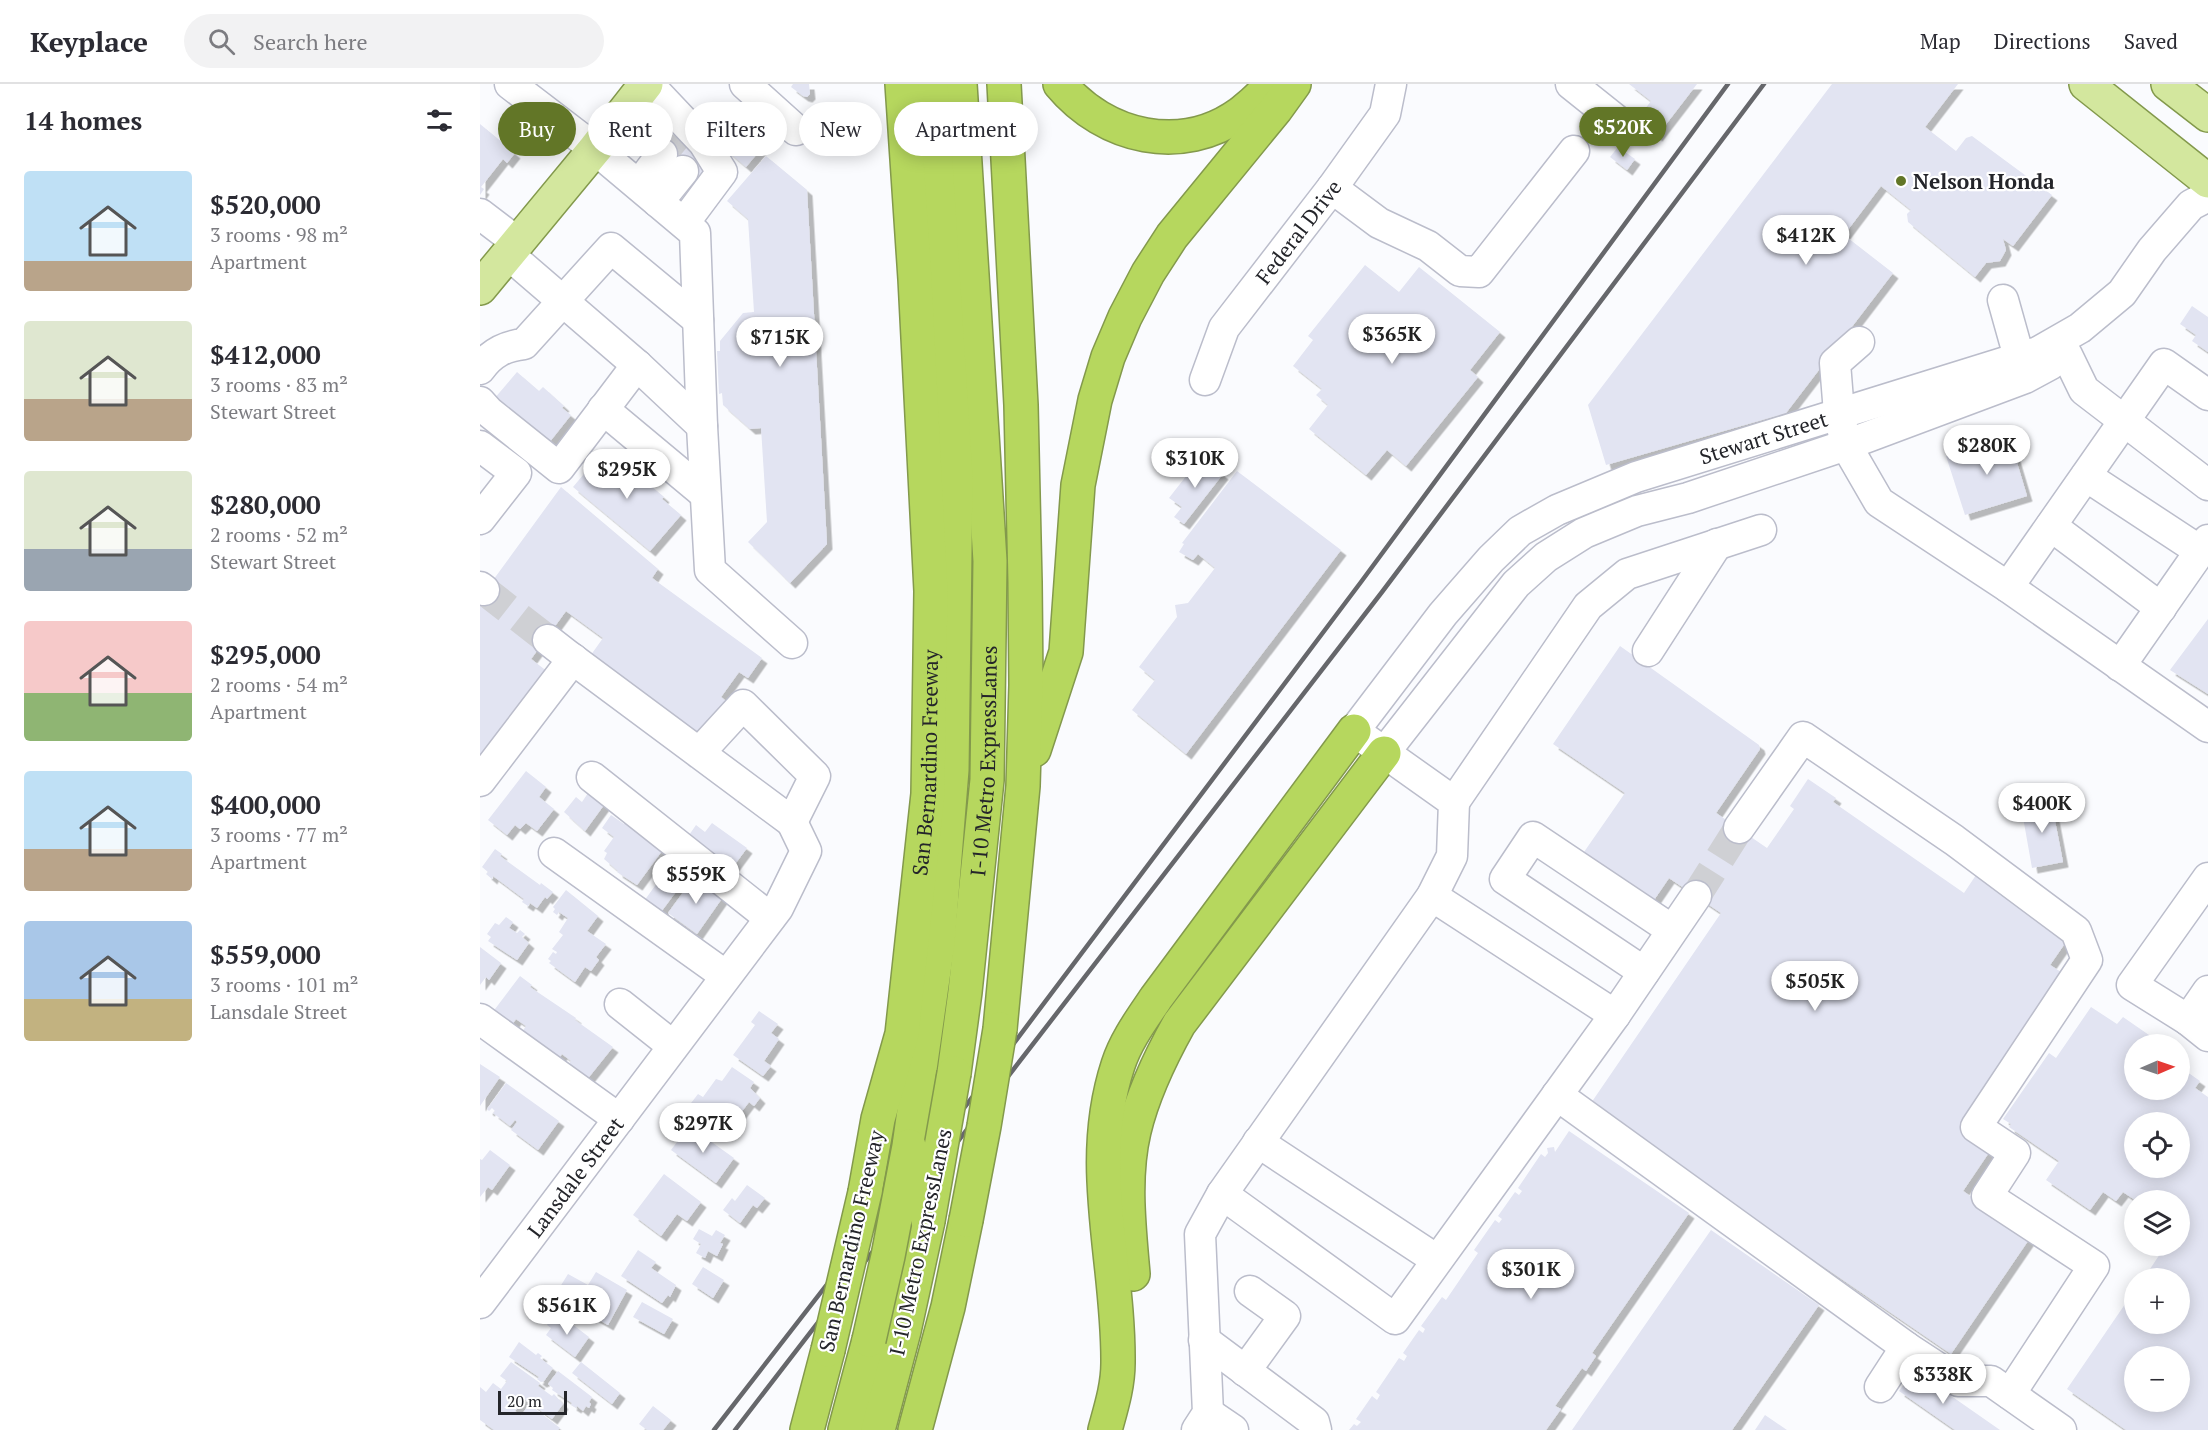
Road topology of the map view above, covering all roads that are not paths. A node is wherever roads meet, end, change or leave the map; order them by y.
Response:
1 (511, 84) edge
2 (647, 84) edge
3 (745, 84) edge
4 (902, 84) edge
5 (931, 84) edge
6 (960, 84) edge
7 (1004, 84) edge
8 (1060, 84) edge
9 (1270, 84) edge
10 (1294, 84) edge
11 (1391, 84) edge
12 (1571, 84) edge
13 (2085, 84) edge
14 (2168, 84) edge
15 (633, 102) edge
16 (2208, 116) edge
17 (1626, 128) dead end
18 (796, 130) dead end
19 (588, 144) edge
20 (685, 147) joint
21 (1574, 151) dead end
22 (589, 156) edge
23 (604, 156) edge
24 (699, 156) edge
25 (2208, 182) edge
26 (1332, 188) junction
27 (649, 193) junction
28 (2208, 196) edge
29 (2208, 208) edge
30 (480, 214) edge
31 (684, 223) junction
32 (513, 248) junction
33 (480, 288) edge
34 (2003, 300) dead end
35 (563, 301) junction
36 (698, 321) junction
37 (1859, 342) dead end
38 (2067, 355) junction
39 (637, 365) junction
40 (2022, 368) junction
41 (480, 369) edge
42 (1205, 380) dead end
43 (2208, 395) edge
44 (480, 402) edge
45 (603, 409) junction
46 (1839, 413) junction
47 (2123, 421) junction
48 (702, 426) junction
49 (1846, 445) junction
50 (480, 446) edge
51 (2086, 476) junction
52 (2208, 485) edge
53 (705, 494) junction
54 (480, 519) edge
55 (2051, 526) junction
56 (1761, 530) dead end
57 (1717, 544) junction
58 (2204, 546) edge
59 (2008, 587) junction
60 (2161, 608) junction
61 (548, 640) tunnel mouth
62 (792, 644) dead end
63 (1648, 651) dead end
64 (573, 659) junction
65 (2120, 666) junction
66 (2208, 727) edge
67 (1354, 731) junction
68 (699, 753) junction
69 (1384, 753) junction
70 (592, 777) dead end
71 (480, 781) edge
72 (1023, 786) junction
73 (1454, 802) junction
74 (792, 822) junction
75 (1739, 828) tunnel mouth
76 (554, 853) dead end
77 (2208, 878) edge
78 (1432, 896) junction
79 (1696, 896) tunnel mouth
80 (774, 913) junction
81 (1672, 930) junction
82 (1644, 972) junction
83 (726, 976) junction
84 (2208, 991) edge
85 (620, 1004) dead end
86 (1615, 1015) junction
87 (480, 1019) edge
88 (2198, 1028) edge
89 (673, 1047) junction
90 (1557, 1095) junction
91 (619, 1119) junction
92 (1258, 1142) junction
93 (1222, 1194) junction
94 (1437, 1260) junction
95 (1250, 1291) dead end
96 (480, 1303) edge
97 (1204, 1340) junction
98 (1906, 1347) junction
99 (1245, 1371) junction
100 (1880, 1387) dead end
101 (2010, 1394) junction
102 (1202, 1422) edge
103 (807, 1430) edge
104 (845, 1430) edge
105 (878, 1430) edge
106 (915, 1430) edge
107 (1105, 1430) edge
108 (1124, 1430) edge
109 (1233, 1430) edge
110 (1316, 1430) edge
111 (2061, 1430) edge

1 - 19 street
2 - 15 main road
2 - 20 street
3 - 18 street
4 - 103 highway, San Bernardino Freeway, bridge
5 - 104 highway, I-10 Metro ExpressLanes, bridge
6 - 105 highway, I-10 Metro ExpressLanes, bridge
7 - 72 highway
8 - 9 highway
10 - 72 highway
11 - 26 street, Federal Drive
12 - 17 street
13 - 25 main road
14 - 16 main road
20 - 27 street
21 - 26 street
22 - 32 main road
23 - 27 street
24 - 31 street
26 - 42 street, Federal Drive
27 - 31 street
28 - 40 street, Stewart Street
29 - 38 street, Stewart Street
30 - 32 street
31 - 36 street
32 - 33 main road
32 - 35 street
34 - 40 street
35 - 36 street
35 - 39 street
35 - 41 street
36 - 48 street
37 - 46 street
38 - 40 street, Stewart Street
38 - 47 street
39 - 45 street
39 - 48 street
40 - 46 street, Stewart Street
40 - 49 street, Stewart Street
43 - 47 street
44 - 45 street
45 - 53 street
46 - 49 street
46 - 67 street, Stewart Street
47 - 51 street
47 - 52 street
48 - 53 street
49 - 59 street
49 - 69 street, Stewart Street
50 - 54 street
51 - 55 street
51 - 58 street
53 - 62 street
55 - 59 street
55 - 60 street
56 - 57 street
57 - 63 street
57 - 73 street
58 - 60 street
59 - 65 street
60 - 65 street
61 - 64 street
64 - 68 street
64 - 71 street
65 - 66 street
67 - 69 street
67 - 107 highway
68 - 74 street
68 - 74 street
69 - 73 street
69 - 108 highway
70 - 80 street
72 - 106 highway, bridge
73 - 78 street
74 - 80 street, Lansdale Street
75 - 101 street
76 - 83 street
77 - 88 street
78 - 86 street
78 - 92 street
79 - 81 street
80 - 83 street, Lansdale Street
81 - 82 street
81 - 82 street
82 - 86 street
83 - 89 street, Lansdale Street
84 - 88 street
85 - 89 street
86 - 90 street
87 - 91 street
89 - 91 street, Lansdale Street
90 - 94 street
90 - 98 street
91 - 96 street, Lansdale Street
92 - 93 street
92 - 94 street
93 - 94 street
93 - 97 street
95 - 99 street
97 - 99 street
97 - 102 street
98 - 100 street
98 - 101 street
99 - 110 street
101 - 111 street
102 - 109 street

